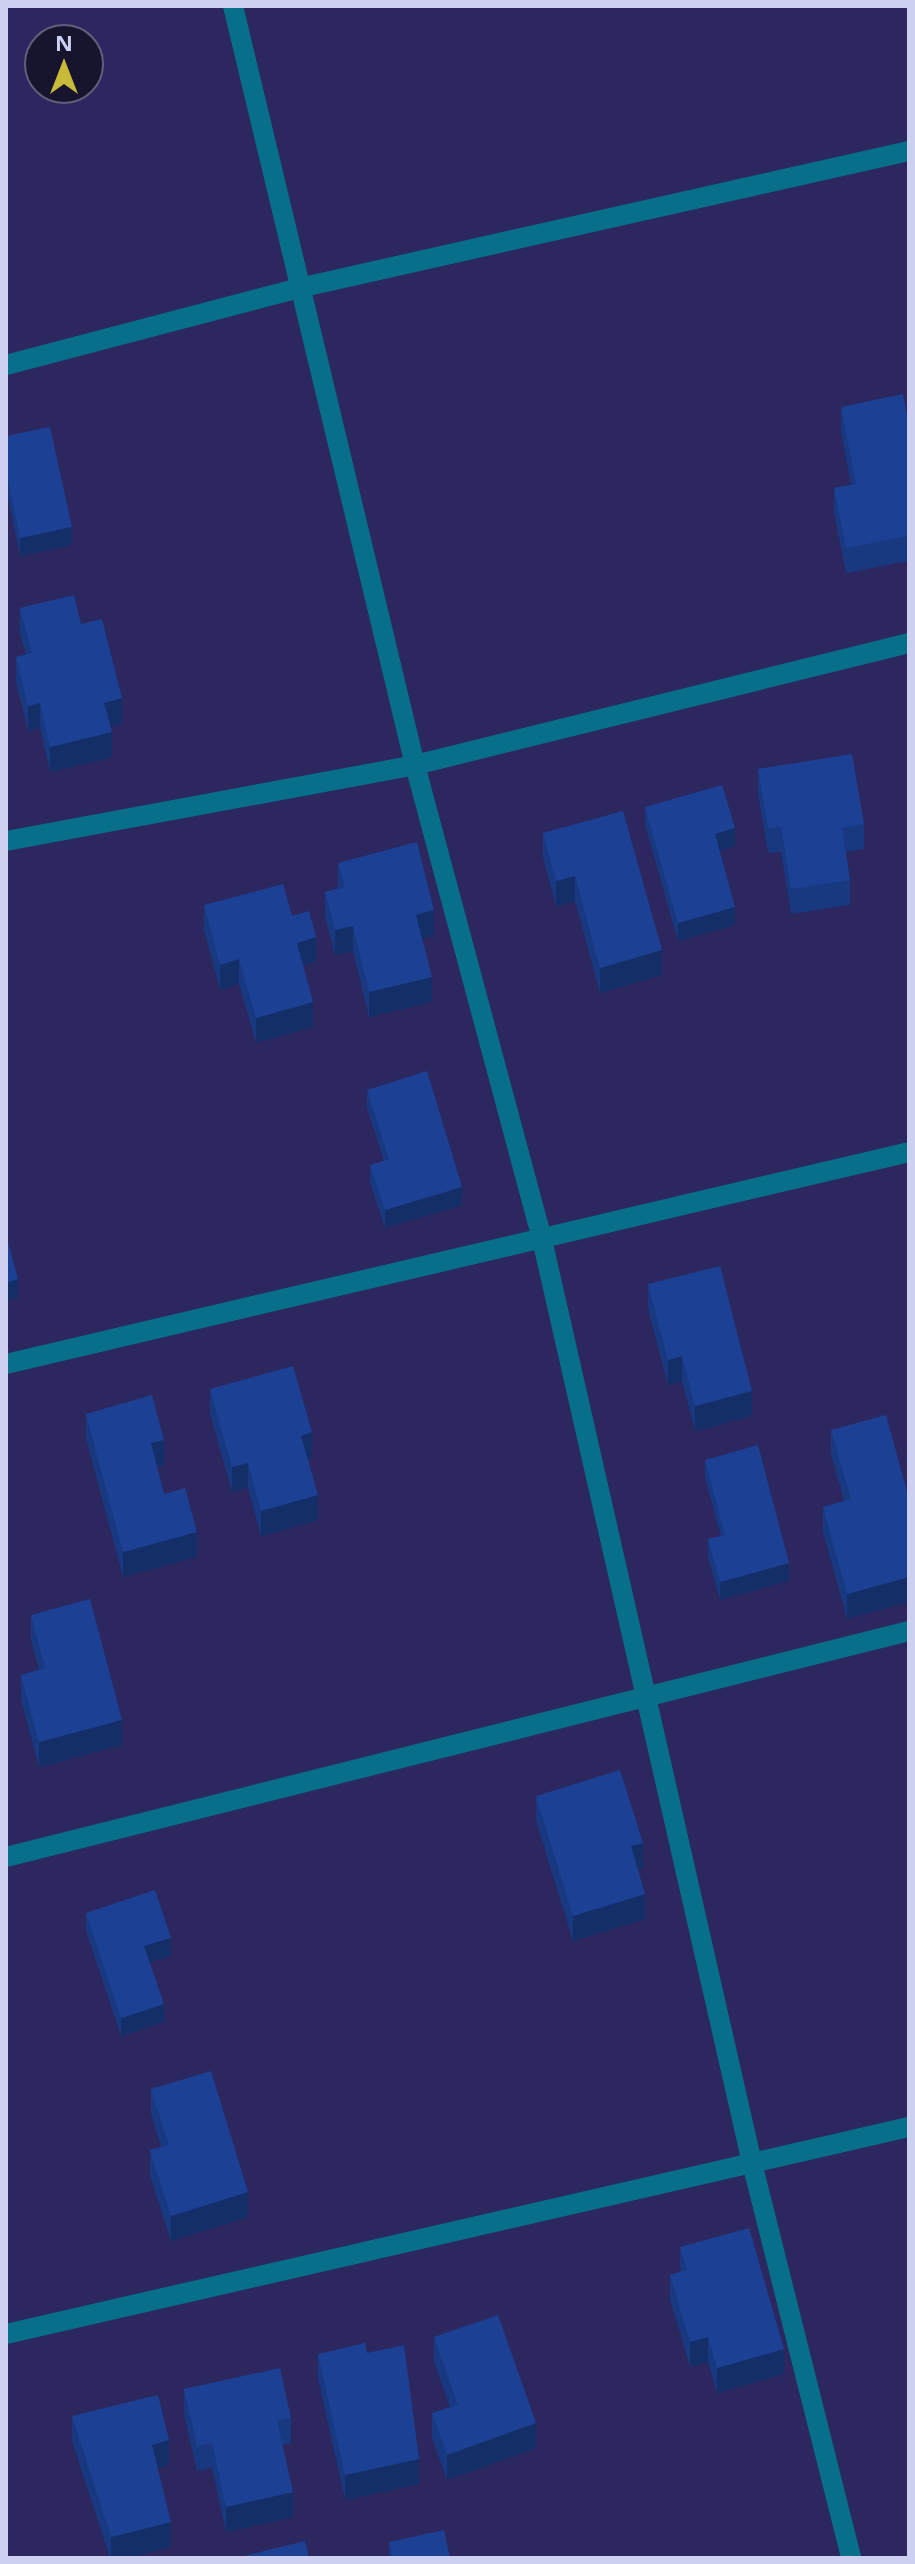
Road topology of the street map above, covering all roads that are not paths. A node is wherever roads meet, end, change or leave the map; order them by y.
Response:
1 (233, 6) edge
2 (909, 151) edge
3 (299, 288) junction
4 (6, 365) edge
5 (909, 643) edge
6 (415, 765) junction
7 (6, 841) edge
8 (909, 1152) edge
9 (541, 1235) junction
10 (6, 1364) edge
11 (909, 1631) edge
12 (647, 1697) junction
13 (6, 1857) edge
14 (909, 2127) edge
15 (752, 2163) junction
16 (6, 2334) edge
17 (851, 2558) edge

1 - 3 street
2 - 3 street
3 - 4 street
3 - 6 street
5 - 6 street
6 - 7 street
6 - 9 street
8 - 9 street
9 - 10 street
9 - 12 street
11 - 12 street
12 - 13 street
12 - 15 street
14 - 15 street
15 - 16 street
15 - 17 street

